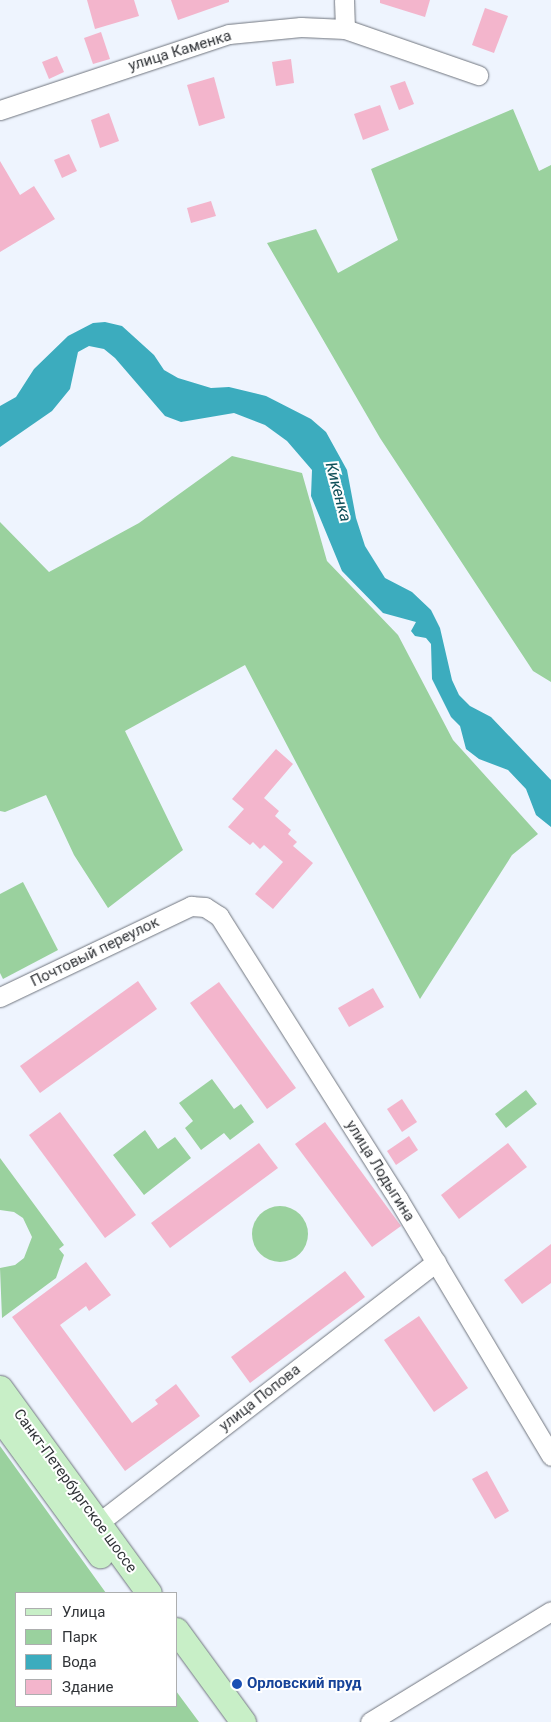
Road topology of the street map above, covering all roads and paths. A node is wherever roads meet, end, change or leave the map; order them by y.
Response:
1 (344, 0) edge
2 (345, 29) junction
3 (478, 75) dead end
4 (0, 110) edge
5 (191, 906) joint
6 (0, 997) edge
7 (436, 1262) junction
8 (0, 1388) edge
9 (0, 1418) edge
10 (551, 1456) edge
11 (91, 1528) junction
12 (127, 1592) edge
13 (148, 1592) edge
14 (551, 1611) edge
15 (178, 1633) edge
16 (178, 1662) edge
17 (222, 1722) edge
18 (243, 1722) edge
19 (370, 1722) edge

1 - 2 street
2 - 3 street, улица Каменка
2 - 4 street, улица Каменка
5 - 6 street, Почтовый переулок
5 - 7 street, улица Лодыгина
7 - 10 street, улица Лодыгина
7 - 11 street, улица Попова
8 - 11 main road, Санкт-Петербургское шоссе
9 - 11 main road, Санкт-Петербургское шоссе
11 - 12 main road, Санкт-Петербургское шоссе
11 - 13 main road, Санкт-Петербургское шоссе
14 - 19 street
15 - 18 main road
16 - 17 main road

